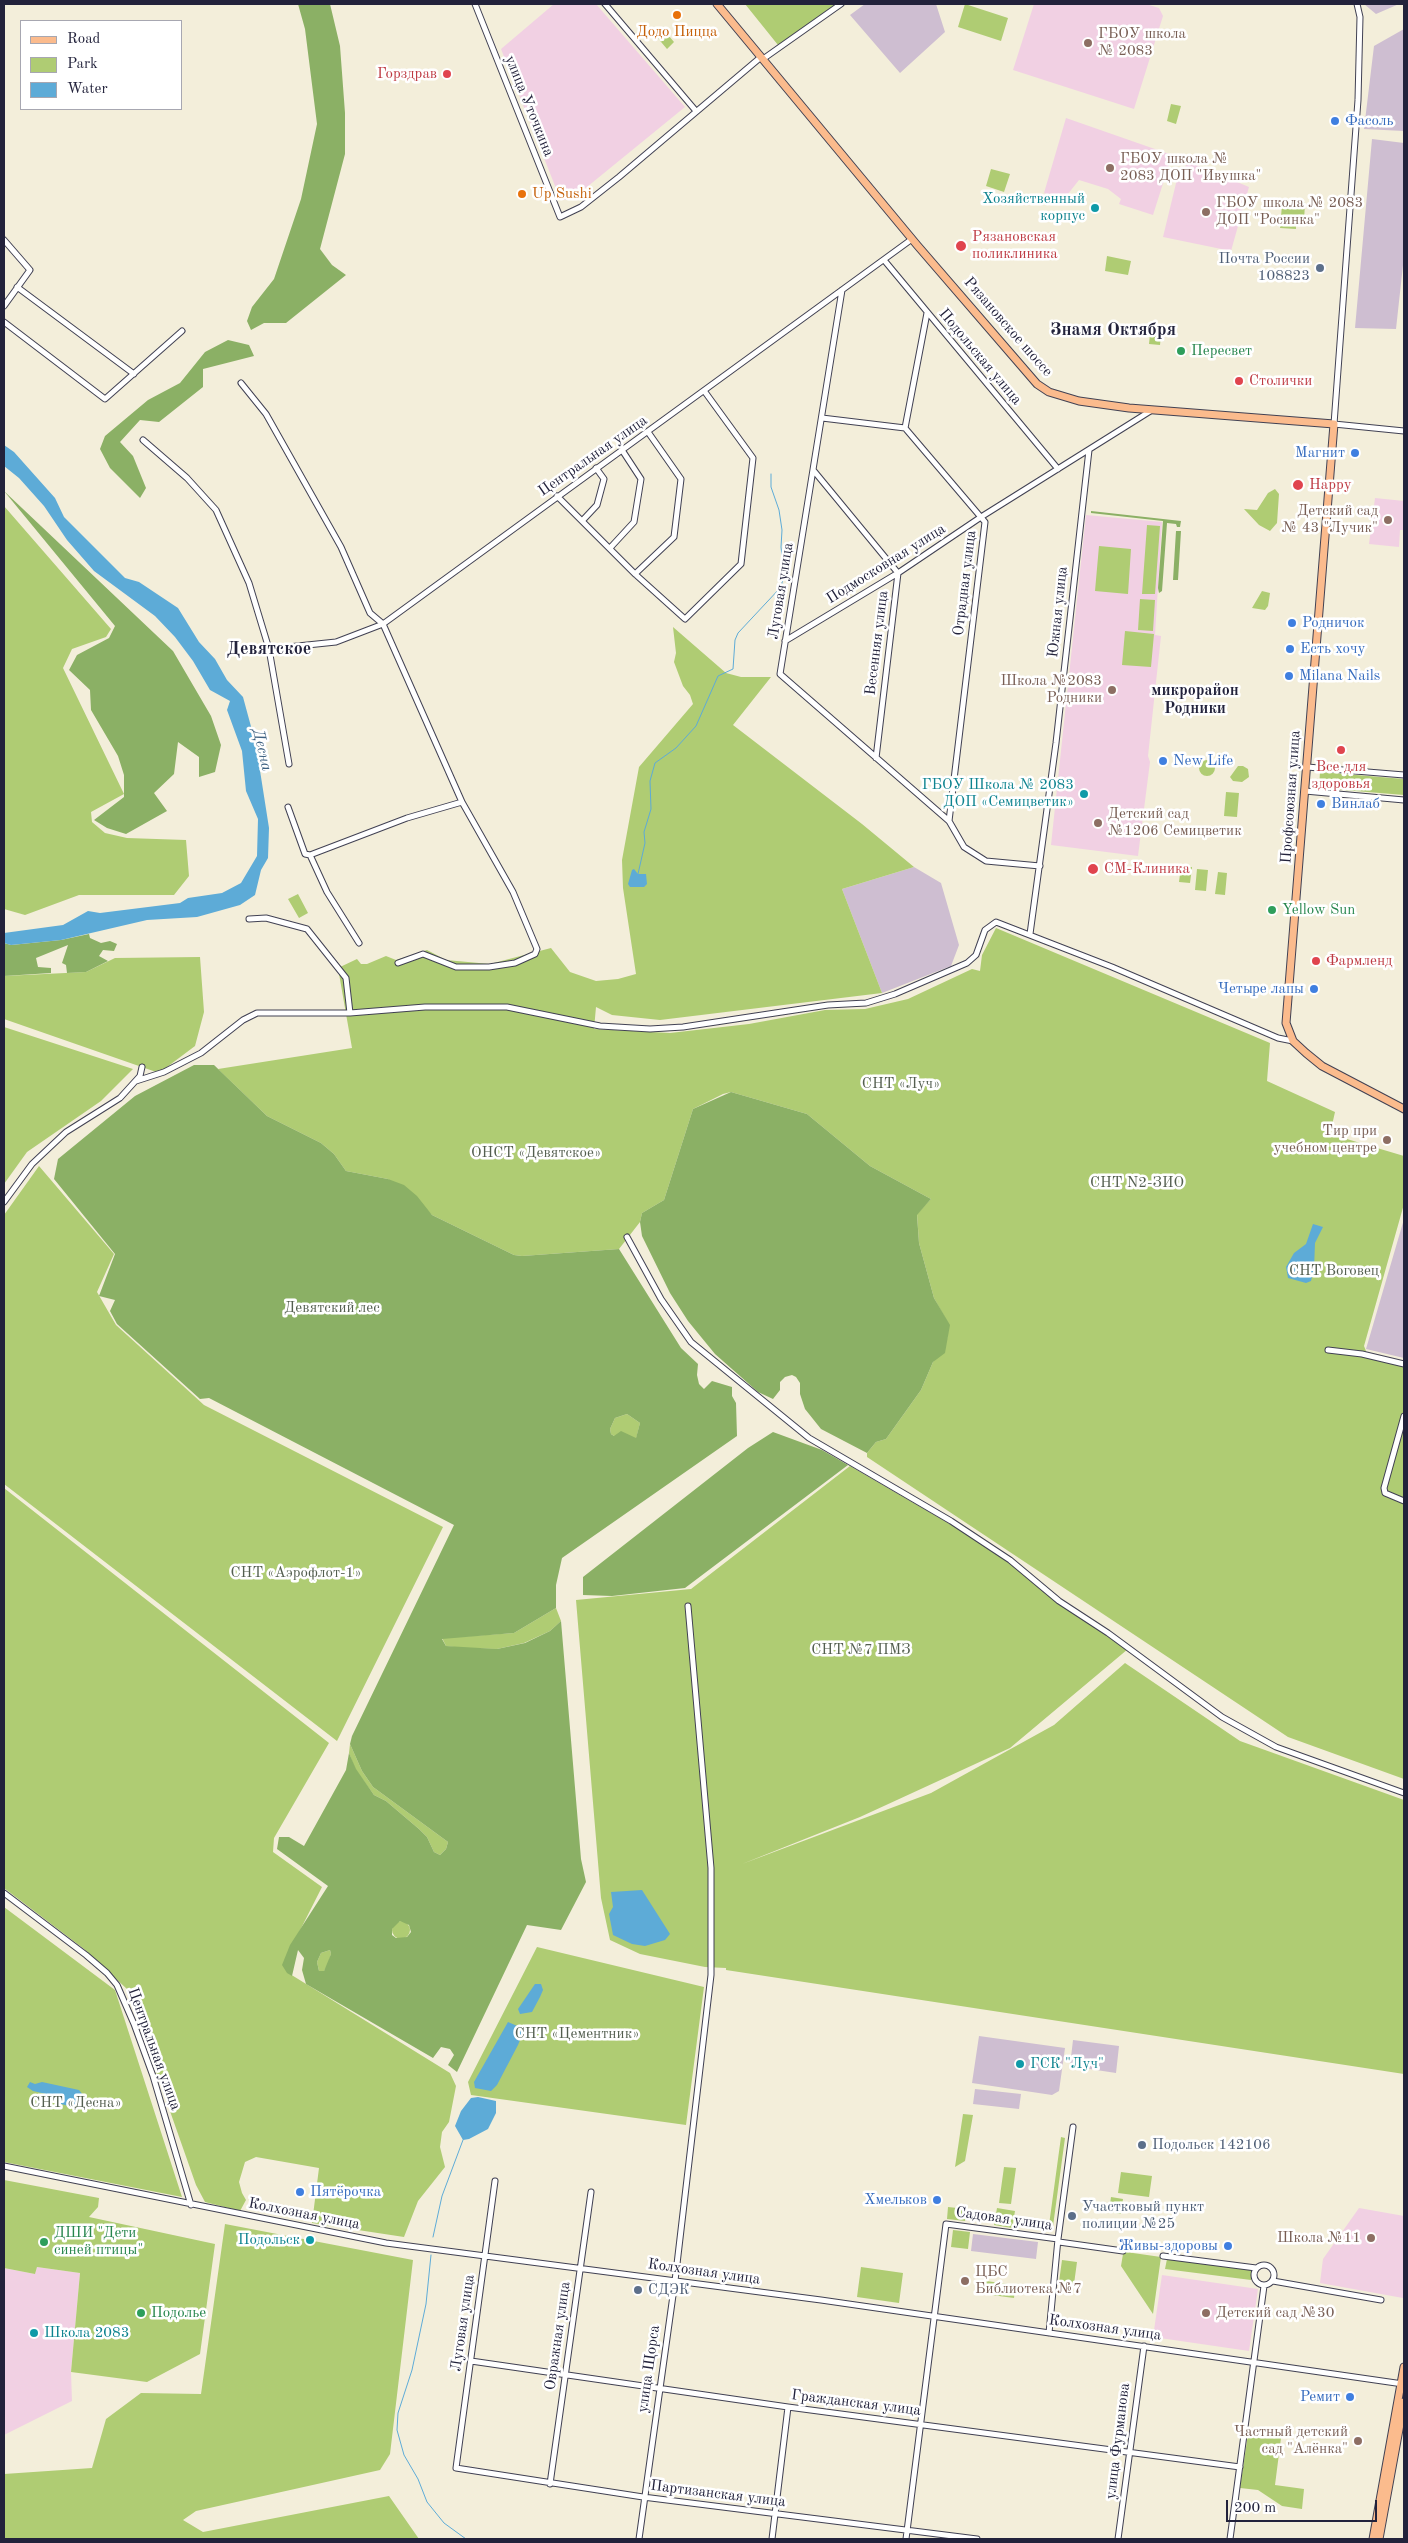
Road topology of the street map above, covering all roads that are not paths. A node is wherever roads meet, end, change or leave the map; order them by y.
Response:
1 (475, 4) edge
2 (605, 4) edge
3 (717, 4) edge
4 (840, 4) edge
5 (1357, 4) edge
6 (762, 58) junction
7 (696, 111) junction
8 (912, 239) junction
9 (4, 240) edge
10 (884, 260) junction
11 (17, 287) junction
12 (842, 290) junction
13 (4, 306) edge
14 (927, 313) junction
15 (4, 322) edge
16 (182, 331) dead end
17 (134, 374) junction
18 (241, 383) dead end
19 (705, 392) junction
20 (1152, 410) junction
21 (822, 418) junction
22 (1334, 424) junction
23 (906, 428) junction
24 (1404, 431) edge
25 (648, 432) junction
26 (143, 440) dead end
27 (622, 450) junction
28 (1089, 450) junction
29 (596, 468) junction
30 (1058, 468) junction
31 (814, 471) junction
32 (557, 496) junction
33 (981, 517) junction
34 (582, 520) junction
35 (610, 548) junction
36 (898, 573) junction
37 (635, 574) junction
38 (383, 624) junction
39 (785, 641) junction
40 (269, 649) junction
41 (876, 758) junction
42 (289, 764) dead end
43 (1307, 767) junction
44 (1404, 775) edge
45 (1305, 791) junction
46 (1404, 800) edge
47 (462, 802) junction
48 (288, 807) dead end
49 (949, 821) junction
50 (310, 855) junction
51 (1040, 866) junction
52 (249, 919) dead end
53 (1030, 934) junction
54 (359, 943) dead end
55 (398, 963) dead end
56 (350, 1013) junction
57 (1293, 1041) junction
58 (142, 1067) dead end
59 (136, 1081) junction
60 (1404, 1109) edge
61 (4, 1202) edge
62 (627, 1236) dead end
63 (1328, 1350) dead end
64 (1404, 1364) edge
65 (1404, 1416) edge
66 (1404, 1501) edge
67 (688, 1606) dead end
68 (1404, 1793) edge
69 (4, 1893) edge
70 (1073, 2127) dead end
71 (4, 2166) edge
72 (495, 2181) dead end
73 (591, 2192) dead end
74 (191, 2205) junction
75 (1058, 2241) junction
76 (1123, 2251) dead end
77 (485, 2256) junction
78 (1163, 2256) dead end
79 (1256, 2268) junction
80 (580, 2270) junction
81 (675, 2281) junction
82 (1273, 2281) junction
83 (1264, 2286) junction
84 (1381, 2300) dead end
85 (934, 2317) junction
86 (1048, 2332) junction
87 (1144, 2346) junction
88 (470, 2361) junction
89 (1254, 2361) junction
90 (1404, 2367) edge
91 (565, 2374) junction
92 (1403, 2384) edge
93 (658, 2387) junction
94 (1404, 2402) edge
95 (788, 2407) junction
96 (920, 2424) junction
97 (1129, 2452) junction
98 (1240, 2467) junction
99 (456, 2468) joint
100 (550, 2484) junction
101 (644, 2497) junction
102 (774, 2514) junction
103 (907, 2529) junction
104 (639, 2539) edge
105 (772, 2539) edge
106 (906, 2539) edge
107 (977, 2539) edge
108 (1118, 2539) edge
109 (1230, 2539) edge
110 (1373, 2539) edge
111 (1380, 2539) edge

1 - 7 street, улица Уточкина
2 - 7 street
3 - 6 main road, Рязановское шоссе
4 - 6 street
5 - 22 street
6 - 7 street
6 - 8 main road, Рязановское шоссе
8 - 10 street, Центральная улица
8 - 20 main road, Рязановское шоссе
9 - 11 street
10 - 12 street, Центральная улица
10 - 14 street, Подольская улица
11 - 13 street
11 - 17 street
12 - 19 street, Центральная улица
12 - 21 street, Луговая улица
14 - 23 street
14 - 30 street, Подольская улица
15 - 17 street
16 - 17 street
18 - 38 street
19 - 25 street, Центральная улица
19 - 37 street
20 - 22 main road, Рязановское шоссе
20 - 28 street, Подмосковная улица
21 - 23 street
21 - 31 street, Луговая улица
22 - 24 street, Рязановское шоссе
22 - 43 main road, Профсоюзная улица
23 - 33 street, Отрадная улица
25 - 27 street, Центральная улица
25 - 37 street
26 - 40 street
27 - 29 street, Центральная улица
27 - 35 street
28 - 30 street, Подмосковная улица
28 - 51 street, Южная улица
29 - 32 street, Центральная улица
29 - 34 street
30 - 33 street, Подмосковная улица
31 - 36 street, Весенняя улица
31 - 39 street, Луговая улица
32 - 34 street
32 - 38 street, Центральная улица
33 - 36 street, Подмосковная улица
33 - 49 street, Отрадная улица
34 - 35 street
35 - 37 street
36 - 39 street, Подмосковная улица
36 - 41 street, Весенняя улица
38 - 40 street, Центральная улица
38 - 47 street
39 - 41 street, Луговая улица
40 - 42 street
41 - 49 street, Луговая улица
43 - 44 street
43 - 45 main road, Профсоюзная улица
45 - 46 street
45 - 57 main road, Профсоюзная улица
47 - 50 street
47 - 55 street
48 - 50 street
49 - 51 street, Луговая улица
50 - 54 street
51 - 53 street, Южная улица
52 - 56 street
53 - 56 street
53 - 57 street
56 - 59 street
57 - 60 main road
58 - 59 street
59 - 61 street
62 - 68 street
63 - 64 street
65 - 66 street
67 - 81 street, улица Щорса
69 - 74 street, Центральная улица
70 - 75 street
71 - 74 street, Колхозная улица
72 - 77 street, Луговая улица
73 - 80 street, Овражная улица
74 - 77 street, Колхозная улица
75 - 76 street, Садовая улица
75 - 85 street, Садовая улица
75 - 86 street
77 - 80 street, Колхозная улица
77 - 88 street, Луговая улица
78 - 79 street
79 - 82 street
79 - 83 street
80 - 81 street, Колхозная улица
80 - 91 street, Овражная улица
81 - 85 street, Колхозная улица
81 - 93 street, улица Щорса
82 - 83 street
82 - 84 street
83 - 89 street
85 - 86 street, Колхозная улица
85 - 96 street
86 - 87 street, Колхозная улица
87 - 89 street, Колхозная улица
87 - 97 street, улица Фурманова
88 - 91 street, Гражданская улица
88 - 99 street, Луговая улица
89 - 92 street, Колхозная улица
89 - 98 street
90 - 92 main road
91 - 93 street, Гражданская улица
91 - 100 street, Овражная улица
92 - 110 main road
93 - 95 street, Гражданская улица
93 - 101 street, улица Щорса
94 - 111 main road
95 - 96 street, Гражданская улица
95 - 102 street
96 - 97 street, Гражданская улица
96 - 103 street
97 - 98 street, Гражданская улица
97 - 108 street, улица Фурманова
98 - 109 street
99 - 100 street, Партизанская улица
100 - 101 street, Партизанская улица
101 - 102 street, Партизанская улица
101 - 104 street, улица Щорса
102 - 103 street, Партизанская улица
102 - 105 street
103 - 106 street
103 - 107 street, Партизанская улица

